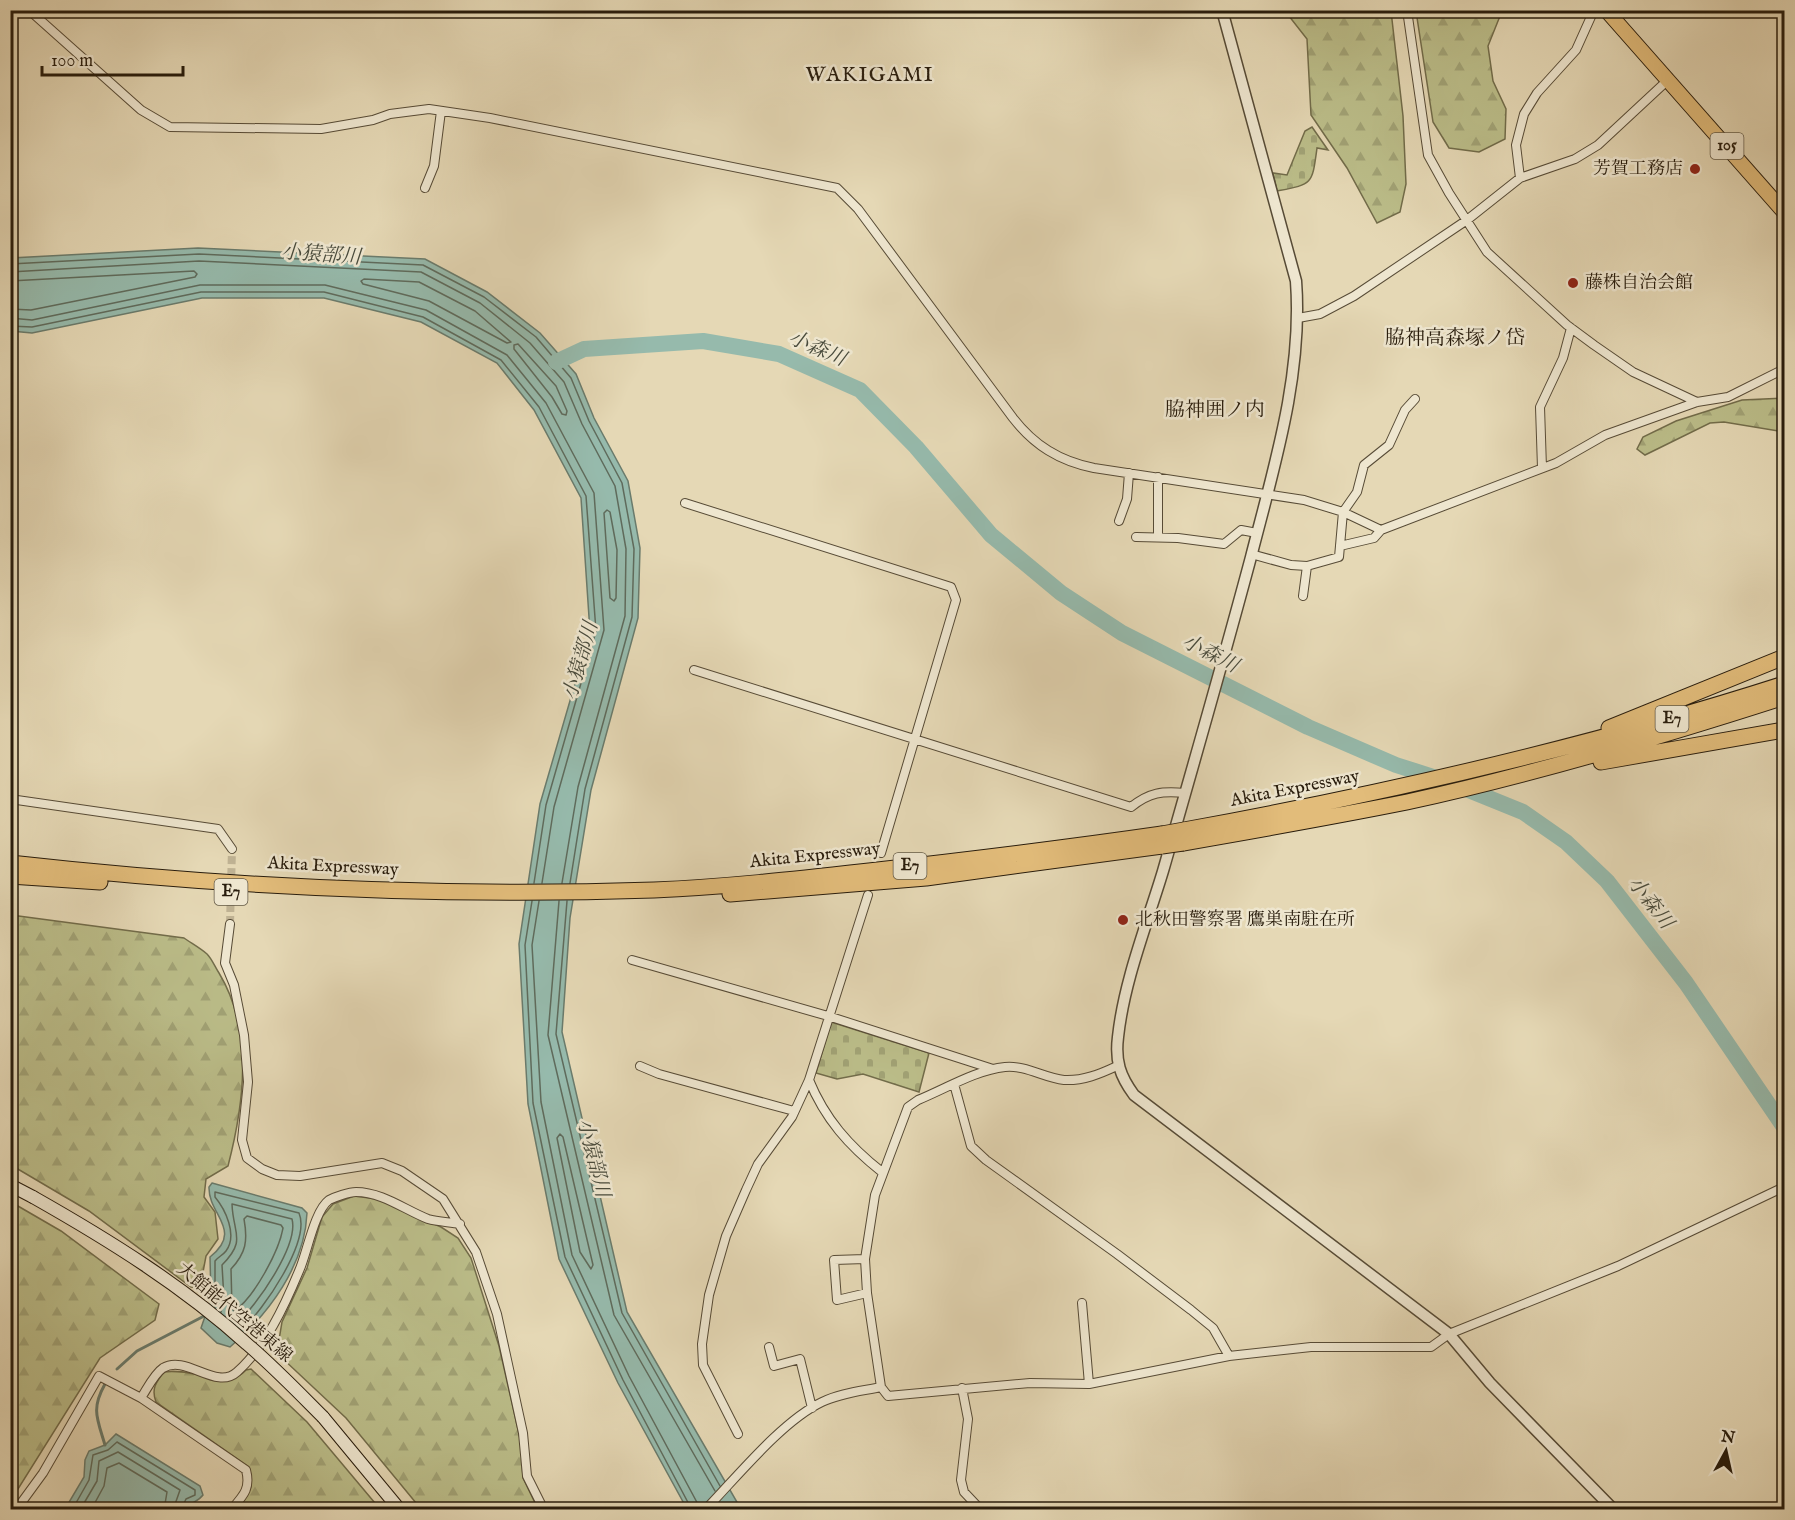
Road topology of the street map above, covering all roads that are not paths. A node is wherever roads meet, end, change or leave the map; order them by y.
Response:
1 (29, 10) edge
2 (1222, 10) edge
3 (1407, 10) edge
4 (1594, 10) edge
5 (1606, 10) edge
6 (1669, 79) junction
7 (441, 111) junction
8 (1520, 178) junction
9 (425, 188) dead end
10 (1785, 212) edge
11 (1467, 220) junction
12 (1298, 318) junction
13 (1571, 328) junction
14 (1785, 369) edge
15 (1415, 399) dead end
16 (1697, 402) junction
17 (1542, 468) junction
18 (1129, 473) junction
19 (1158, 477) junction
20 (1267, 494) junction
21 (685, 503) dead end
22 (1343, 512) junction
23 (1119, 521) dead end
24 (1382, 530) junction
25 (1257, 533) junction
26 (1158, 536) junction
27 (1136, 537) dead end
28 (1340, 546) junction
29 (1251, 554) junction
30 (1306, 566) junction
31 (1303, 596) dead end
32 (1785, 657) edge
33 (694, 670) dead end
34 (1785, 684) edge
35 (1785, 697) edge
36 (1785, 730) edge
37 (915, 738) junction
38 (1557, 748) junction
39 (1571, 765) junction
40 (1185, 793) junction
41 (10, 799) edge
42 (1346, 807) junction
43 (232, 849) tunnel mouth
44 (881, 853) dead end
45 (10, 863) edge
46 (10, 876) edge
47 (868, 895) dead end
48 (453, 896) junction
49 (230, 924) tunnel mouth
50 (632, 960) dead end
51 (828, 1016) junction
52 (640, 1065) dead end
53 (1117, 1066) junction
54 (993, 1069) junction
55 (809, 1080) junction
56 (954, 1084) junction
57 (794, 1112) junction
58 (882, 1172) junction
59 (10, 1185) edge
60 (1785, 1187) edge
61 (460, 1224) junction
62 (865, 1259) junction
63 (867, 1293) junction
64 (1082, 1303) dead end
65 (1449, 1334) junction
66 (769, 1347) dead end
67 (1229, 1356) junction
68 (1089, 1384) junction
69 (881, 1387) junction
70 (962, 1388) junction
71 (141, 1398) junction
72 (812, 1408) junction
73 (738, 1434) dead end
74 (16, 1509) edge
75 (231, 1509) edge
76 (400, 1509) edge
77 (544, 1509) edge
78 (705, 1509) edge
79 (981, 1509) edge
80 (1614, 1509) edge

1 - 7 street
2 - 12 street
3 - 11 street
4 - 8 street
5 - 6 highway, 105
6 - 8 street
6 - 10 highway, 105
7 - 9 street
7 - 18 street
8 - 11 street
11 - 12 street
11 - 13 street
12 - 20 street
13 - 16 street
13 - 17 street
14 - 16 street
15 - 22 street
16 - 17 street
17 - 24 street
18 - 19 street
18 - 23 street
19 - 20 street
19 - 26 street
20 - 22 street
20 - 25 street
21 - 37 street
22 - 24 street
22 - 28 street
24 - 28 street
25 - 26 street
25 - 29 street
26 - 27 street
28 - 30 street
29 - 30 street
29 - 40 street
30 - 31 street
32 - 38 highway
33 - 37 street
34 - 38 highway, E7
35 - 39 highway, E7
36 - 39 highway
37 - 40 street
37 - 44 street
38 - 42 highway, Akita Expressway / E7
39 - 42 highway, Akita Expressway / E7
40 - 53 street
41 - 43 street
42 - 48 highway, Akita Expressway / E7, bridge
45 - 48 highway, Akita Expressway / E7
46 - 48 highway, Akita Expressway / E7
47 - 51 street
49 - 61 street
50 - 51 street
51 - 54 street
51 - 55 street
52 - 57 street
53 - 54 street
53 - 65 street
54 - 56 street
55 - 57 street
55 - 58 street
56 - 58 street
56 - 67 street
57 - 73 street
58 - 62 street
59 - 76 main road, 大館能代空港東線, bridge
60 - 65 street
61 - 71 street
61 - 77 street
62 - 63 street
62 - 63 street
63 - 69 street
64 - 68 street
65 - 67 street
65 - 80 street
66 - 72 street
67 - 68 street
68 - 70 street
69 - 70 street
69 - 72 street
70 - 79 street
71 - 74 street
71 - 75 street
72 - 78 street

